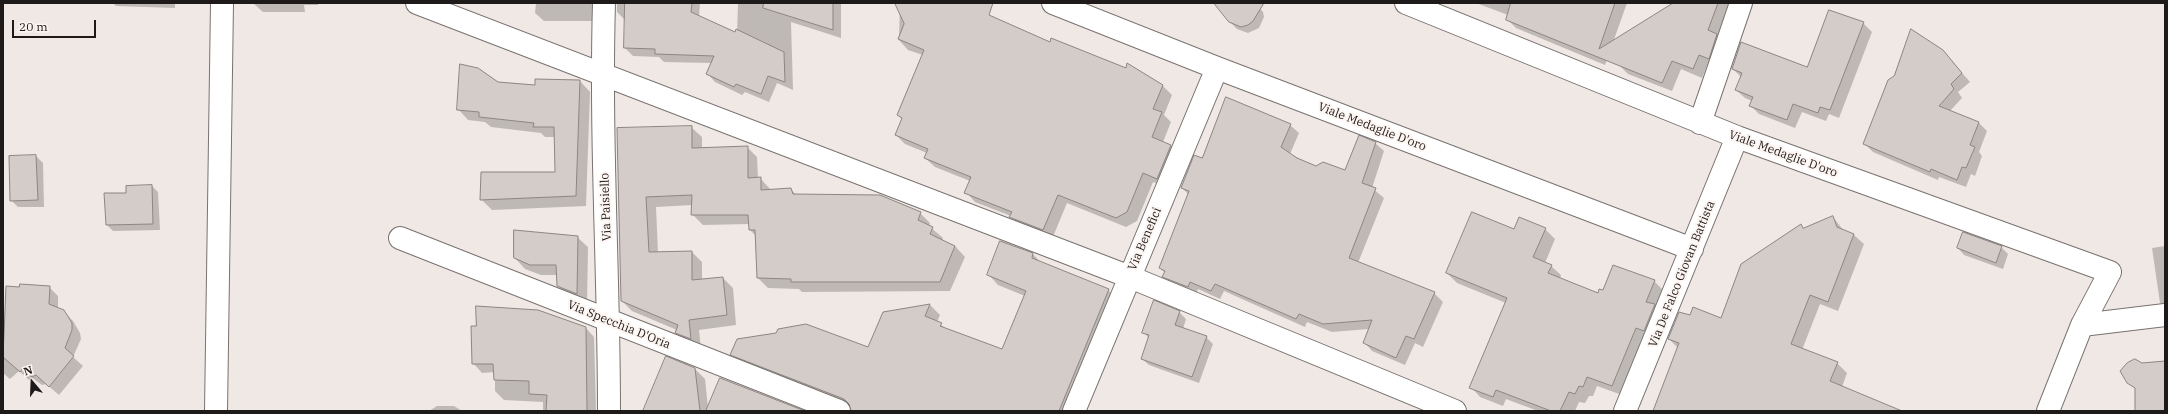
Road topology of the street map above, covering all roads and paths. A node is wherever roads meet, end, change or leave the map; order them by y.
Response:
1 (222, 3) edge
2 (417, 3) edge
3 (604, 3) edge
4 (1053, 3) edge
5 (1406, 3) edge
6 (1741, 3) edge
7 (1217, 68) junction
8 (602, 74) junction
9 (1700, 123) junction
10 (1737, 137) junction
11 (400, 238) dead end
12 (1692, 249) junction
13 (1130, 277) junction
14 (2165, 315) edge
15 (609, 320) junction
16 (2082, 325) junction
17 (216, 411) edge
18 (609, 411) edge
19 (839, 411) edge
20 (1074, 411) edge
21 (1455, 411) edge
22 (1625, 411) edge
23 (2048, 411) edge

1 - 17 street
2 - 8 street
3 - 8 street, Via Paisiello
4 - 7 street, Viale Medaglie D'oro
5 - 9 street, Viale Medaglie D'oro
6 - 9 street
7 - 12 street, Viale Medaglie D'oro
7 - 13 street, Via Benefici
8 - 13 street
8 - 15 street, Via Paisiello
9 - 10 street, Viale Medaglie D'oro
10 - 12 street, Via De Falco Giovan Battista
10 - 16 street, Viale Medaglie D'oro
11 - 15 street, Via Specchia D'Oria
12 - 22 street, Via De Falco Giovan Battista
13 - 20 street, Via Benefici
13 - 21 street
14 - 16 street
15 - 18 street, Via Paisiello
15 - 19 street, Via Specchia D'Oria
16 - 23 street

